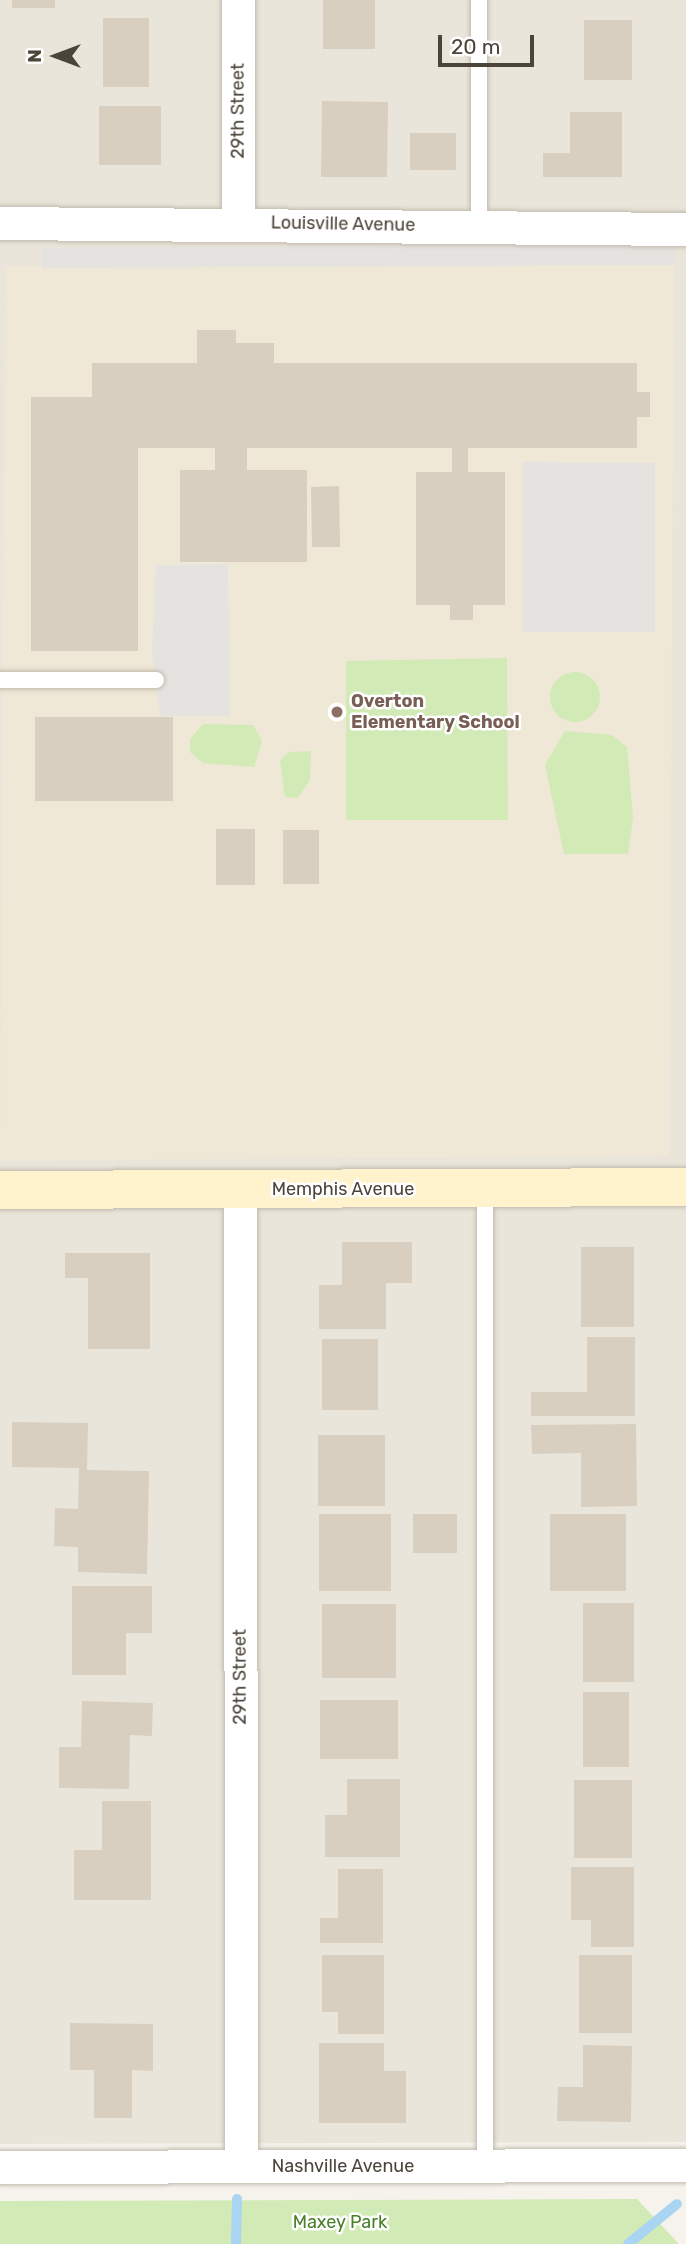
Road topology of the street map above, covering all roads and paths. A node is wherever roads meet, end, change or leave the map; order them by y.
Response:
1 (238, 0) edge
2 (479, 0) edge
3 (0, 223) edge
4 (238, 223) junction
5 (479, 226) junction
6 (686, 229) edge
7 (0, 680) edge
8 (156, 680) dead end
9 (686, 1187) edge
10 (485, 1188) junction
11 (240, 1189) junction
12 (0, 1190) edge
13 (485, 2165) junction
14 (686, 2165) edge
15 (241, 2166) junction
16 (0, 2167) edge

1 - 4 street, 29th Street
2 - 5 lane
3 - 4 street, Louisville Avenue
4 - 5 street, Louisville Avenue
5 - 6 street, Louisville Avenue
7 - 8 lane
9 - 10 street, Memphis Avenue
10 - 11 street, Memphis Avenue
10 - 13 lane
11 - 12 street, Memphis Avenue
11 - 15 street, 29th Street
13 - 14 street, Nashville Avenue
13 - 15 street, Nashville Avenue
15 - 16 street, Nashville Avenue

